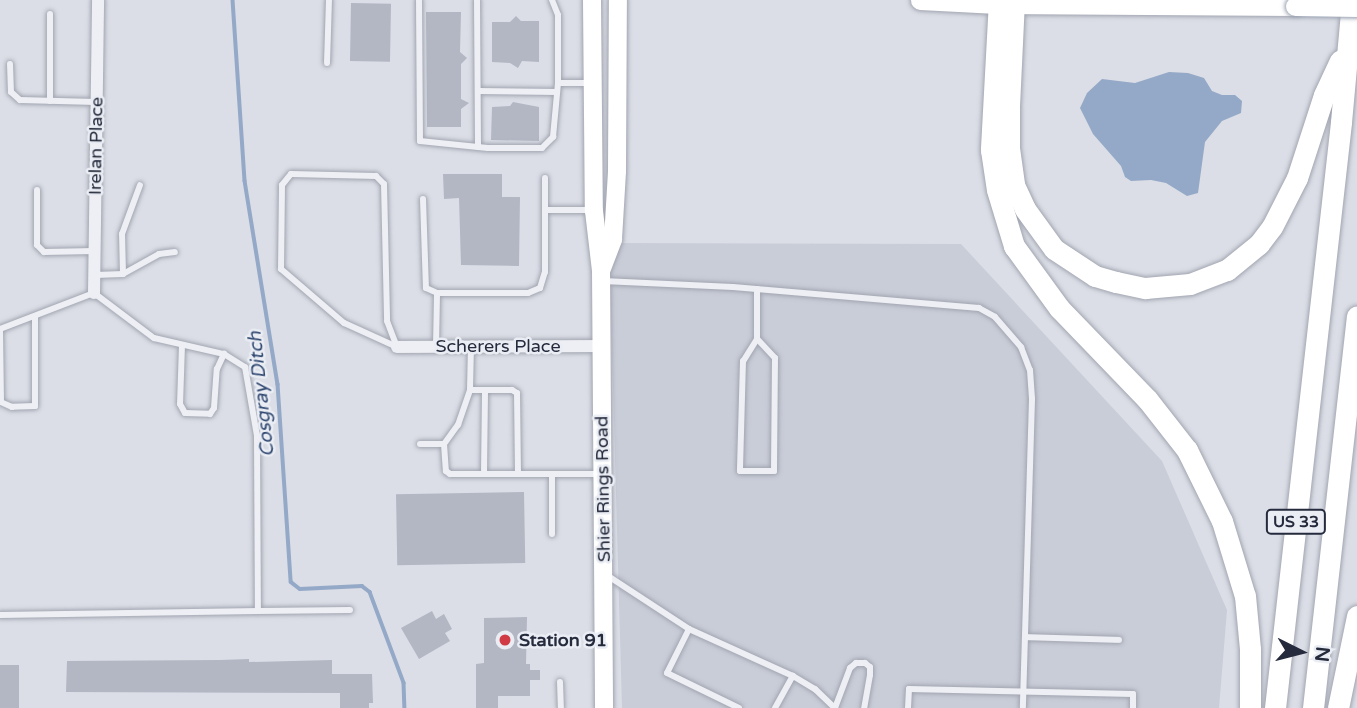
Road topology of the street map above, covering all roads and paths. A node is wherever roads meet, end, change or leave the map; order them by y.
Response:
1 (98, 0) edge
2 (329, 0) edge
3 (419, 0) edge
4 (477, 0) edge
5 (552, 0) edge
6 (592, 0) edge
7 (598, 0) edge
8 (618, 0) edge
9 (920, 0) edge
10 (1352, 0) edge
11 (1006, 2) edge
12 (1357, 7) edge
13 (50, 14) dead end
14 (1346, 46) junction
15 (327, 63) dead end
16 (10, 64) dead end
17 (558, 83) junction
18 (594, 84) junction
19 (478, 91) junction
20 (557, 92) junction
21 (50, 101) junction
22 (96, 102) junction
23 (478, 147) junction
24 (545, 178) dead end
25 (140, 185) dead end
26 (37, 190) dead end
27 (615, 193) junction
28 (423, 199) dead end
29 (545, 210) junction
30 (594, 211) junction
31 (94, 251) junction
32 (175, 252) dead end
33 (123, 274) junction
34 (94, 275) junction
35 (601, 276) junction
36 (757, 289) junction
37 (94, 293) junction
38 (437, 293) junction
39 (1357, 316) edge
40 (35, 317) junction
41 (0, 329) edge
42 (757, 339) junction
43 (182, 345) junction
44 (471, 346) junction
45 (599, 346) junction
46 (397, 347) junction
47 (436, 347) junction
48 (224, 354) junction
49 (470, 390) junction
50 (485, 390) junction
51 (421, 444) dead end
52 (444, 444) junction
53 (484, 474) junction
54 (518, 474) junction
55 (552, 474) junction
56 (603, 474) junction
57 (551, 534) dead end
58 (604, 573) junction
59 (350, 610) dead end
60 (258, 611) junction
61 (0, 615) edge
62 (1357, 616) edge
63 (689, 629) junction
64 (1026, 637) junction
65 (1119, 640) dead end
66 (793, 676) junction
67 (560, 682) dead end
68 (1023, 692) junction
69 (561, 708) edge
70 (604, 708) edge
71 (739, 708) edge
72 (775, 708) edge
73 (864, 708) edge
74 (908, 708) edge
75 (1023, 708) edge
76 (1133, 708) edge
77 (1250, 708) edge
78 (1275, 708) edge
79 (1313, 708) edge
80 (1338, 708) edge

1 - 22 street, Irelan Place
2 - 15 lane
3 - 23 lane
4 - 19 lane
5 - 17 lane
6 - 18 main road, Shier Rings Road
7 - 18 main road
8 - 27 main road, Shier Rings Road
9 - 11 main road
10 - 14 highway, US 33
11 - 12 main road, bridge
11 - 14 highway
11 - 77 highway
13 - 21 lane
14 - 78 highway, US 33
16 - 21 lane
17 - 18 lane
17 - 20 lane
18 - 27 main road
18 - 30 main road, Shier Rings Road
19 - 20 lane
19 - 23 lane
20 - 23 lane
21 - 22 lane
22 - 31 street, Irelan Place
24 - 29 lane
25 - 33 lane
26 - 31 lane
27 - 35 main road, Shier Rings Road
28 - 38 lane
29 - 30 lane
29 - 38 lane
30 - 35 main road, Shier Rings Road
31 - 34 street, Irelan Place
32 - 33 lane
33 - 34 lane
34 - 37 street, Irelan Place
35 - 36 lane
35 - 45 main road, Shier Rings Road
36 - 42 lane
36 - 64 lane
37 - 40 lane
37 - 43 lane
38 - 47 lane
39 - 79 highway, US 33
40 - 41 lane
40 - 41 lane
42 - 42 lane
43 - 48 lane
43 - 48 lane
44 - 45 street, Scherers Place
44 - 47 street, Scherers Place
44 - 49 lane
45 - 56 main road, Shier Rings Road
46 - 46 lane
46 - 47 street, Scherers Place
48 - 60 lane
49 - 50 lane
49 - 52 lane
50 - 53 lane
50 - 54 lane
51 - 52 lane
52 - 53 lane
53 - 54 lane
54 - 55 lane
55 - 56 lane
55 - 57 lane
56 - 58 main road, Shier Rings Road
58 - 63 lane
58 - 70 main road, Shier Rings Road
59 - 60 lane
60 - 61 lane
62 - 80 highway
63 - 66 lane
63 - 71 lane
64 - 65 lane
64 - 68 lane
66 - 72 lane
66 - 73 lane
67 - 69 lane
68 - 74 lane
68 - 75 lane
68 - 76 lane

